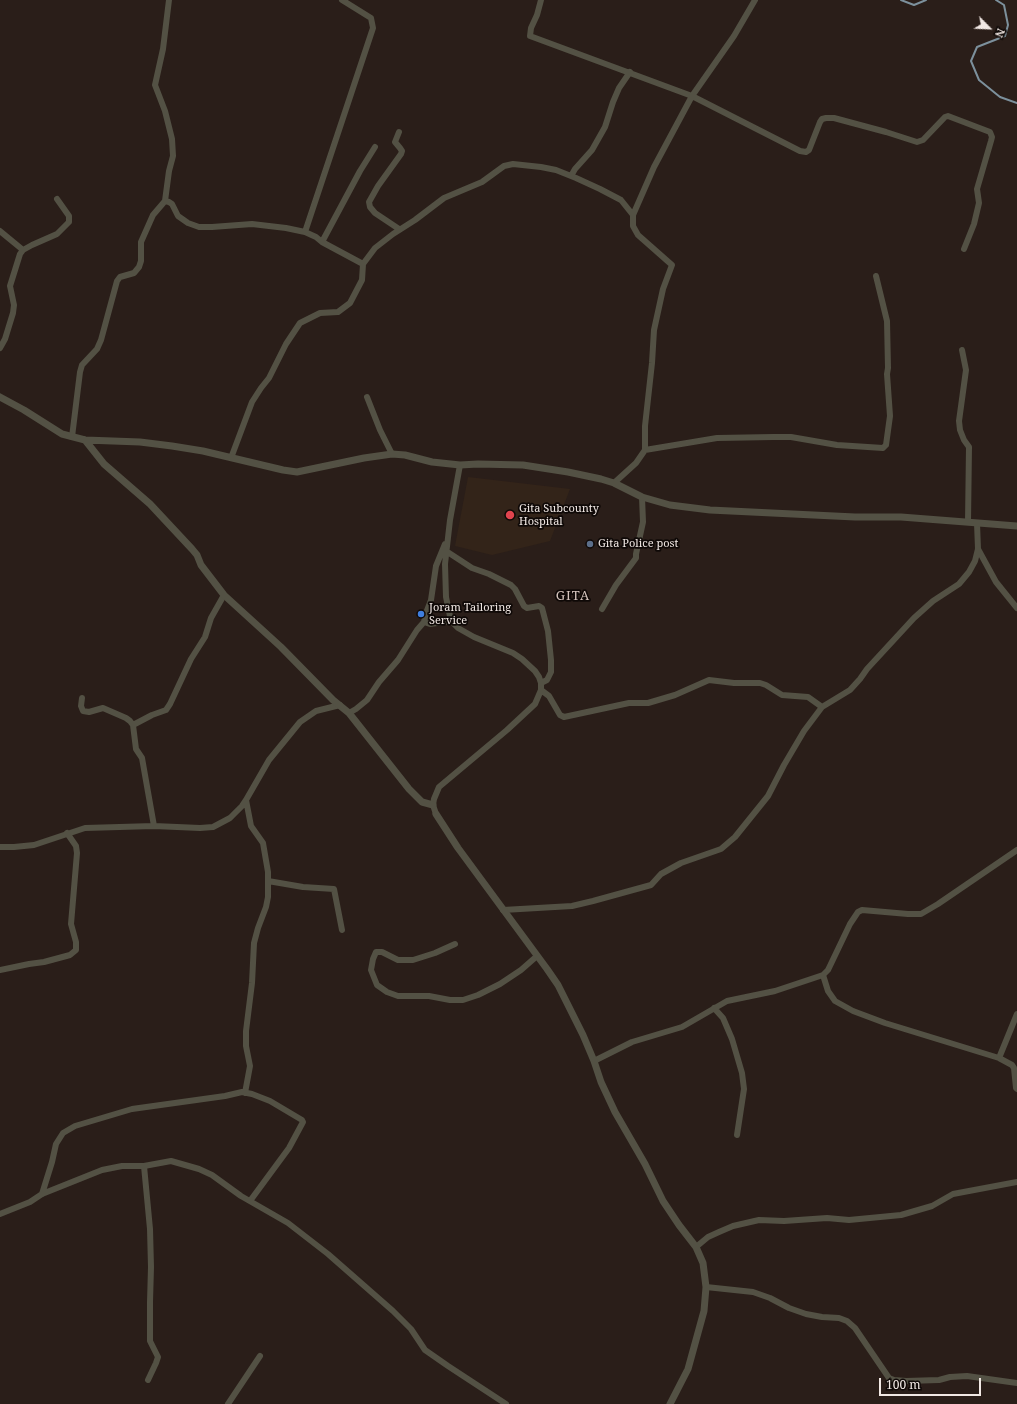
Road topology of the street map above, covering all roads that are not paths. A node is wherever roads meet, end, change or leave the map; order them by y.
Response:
1 (168, 0) edge
2 (342, 0) edge
3 (541, 0) edge
4 (755, 0) edge
5 (630, 72) junction
6 (692, 96) junction
7 (399, 132) dead end
8 (375, 147) dead end
9 (572, 176) junction
10 (57, 199) dead end
11 (165, 201) junction
12 (633, 215) junction
13 (399, 229) junction
14 (0, 231) edge
15 (305, 232) junction
16 (322, 242) junction
17 (964, 249) dead end
18 (23, 250) junction
19 (363, 264) junction
20 (876, 276) dead end
21 (0, 348) edge
22 (962, 350) dead end
23 (367, 396) dead end
24 (0, 398) edge
25 (72, 437) junction
26 (85, 440) junction
27 (645, 450) junction
28 (392, 454) junction
29 (231, 458) junction
30 (460, 465) junction
31 (614, 483) junction
32 (642, 497) junction
33 (968, 522) junction
34 (977, 523) junction
35 (1017, 526) edge
36 (448, 539) junction
37 (978, 549) junction
38 (446, 551) junction
39 (224, 595) junction
40 (1017, 608) edge
41 (602, 609) dead end
42 (451, 621) junction
43 (424, 622) junction
44 (541, 683) junction
45 (541, 690) junction
46 (82, 698) dead end
47 (340, 705) junction
48 (822, 706) junction
49 (349, 713) junction
50 (133, 725) junction
51 (246, 800) junction
52 (433, 805) junction
53 (436, 814) joint
54 (154, 826) junction
55 (68, 833) junction
56 (0, 847) edge
57 (1017, 850) edge
58 (268, 881) junction
59 (503, 910) junction
60 (342, 930) dead end
61 (455, 944) dead end
62 (537, 956) junction
63 (0, 970) edge
64 (823, 975) junction
65 (714, 1008) junction
66 (1017, 1014) edge
67 (999, 1058) junction
68 (594, 1061) junction
69 (1017, 1089) edge
70 (245, 1093) junction
71 (737, 1135) dead end
72 (144, 1166) junction
73 (1017, 1182) edge
74 (42, 1194) junction
75 (250, 1201) junction
76 (0, 1214) edge
77 (696, 1247) junction
78 (706, 1287) junction
79 (260, 1356) dead end
80 (148, 1380) dead end
81 (1017, 1383) edge
82 (228, 1404) edge
83 (506, 1404) edge
84 (670, 1404) edge

1 - 11 street
2 - 15 street
3 - 5 street
4 - 6 street
5 - 6 street
5 - 9 street
6 - 12 street
6 - 17 street
7 - 13 street
8 - 16 street
9 - 12 street
9 - 13 street
10 - 18 street
11 - 15 street
11 - 25 street
12 - 27 street
13 - 19 street
14 - 18 street
15 - 16 street
16 - 19 street
18 - 21 street
19 - 29 street
20 - 27 street
22 - 33 street
23 - 28 street
24 - 25 street
25 - 26 street
26 - 29 street
26 - 39 street
27 - 31 street
28 - 29 street
28 - 30 street
30 - 31 street
30 - 36 street
31 - 32 street
32 - 33 street
32 - 41 street
33 - 34 street
34 - 35 street
34 - 37 street
36 - 38 street
36 - 43 street
37 - 40 street
37 - 48 street
38 - 42 street
38 - 44 street
39 - 47 street
39 - 50 street
42 - 43 street
42 - 44 street
43 - 49 street
44 - 45 street
45 - 48 street
45 - 52 street
46 - 50 street
47 - 49 street
47 - 51 street
48 - 59 street
49 - 52 street
50 - 54 street
51 - 54 street
51 - 58 street
52 - 53 street
53 - 59 street
54 - 55 street
55 - 56 street
55 - 63 street
57 - 64 street
58 - 60 street
58 - 70 street
59 - 62 street
61 - 62 street
62 - 68 street
64 - 65 street
64 - 67 street
65 - 68 street
65 - 71 street
66 - 67 street
67 - 69 street
68 - 77 street
70 - 74 street
70 - 75 street
72 - 74 street
72 - 75 street
72 - 80 street
73 - 77 street
74 - 76 street
75 - 83 street
77 - 78 street
78 - 81 street
78 - 84 street
79 - 82 street

